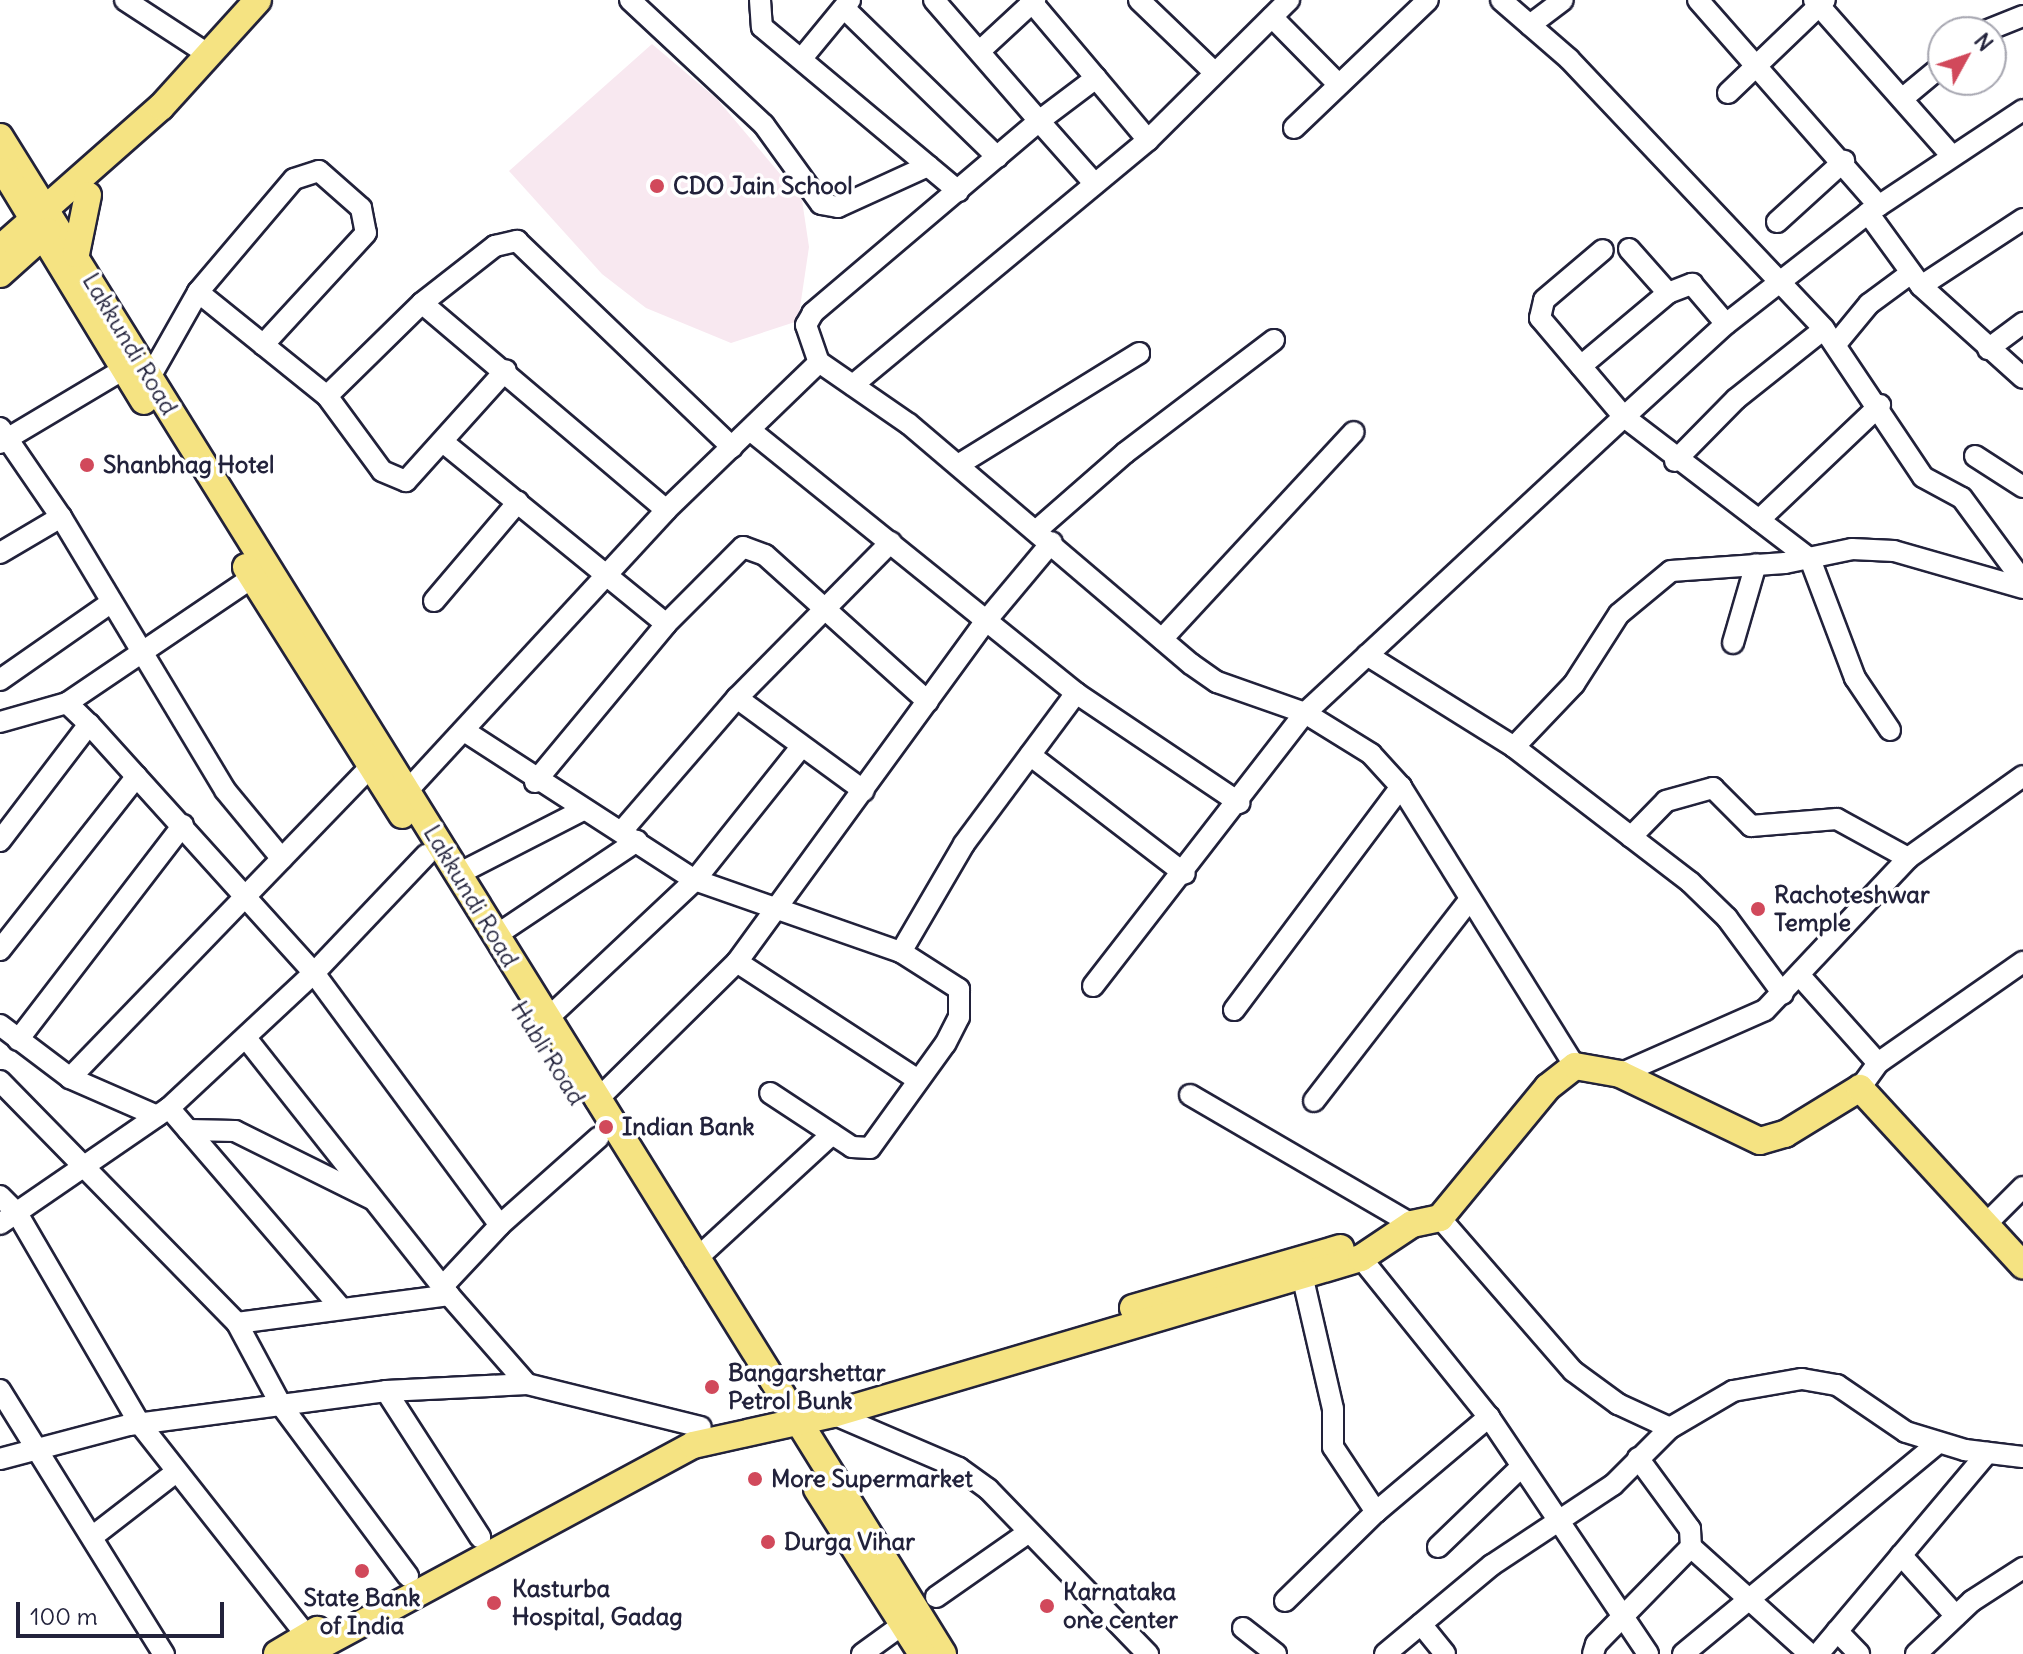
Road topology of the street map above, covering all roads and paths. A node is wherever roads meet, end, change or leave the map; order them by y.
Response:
1 (125, 0) edge
2 (258, 0) edge
3 (630, 0) edge
4 (760, 0) edge
5 (934, 0) edge
6 (1289, 0) edge
7 (1428, 0) edge
8 (1501, 0) edge
9 (1563, 0) edge
10 (1698, 0) edge
11 (1032, 1) edge
12 (1141, 1) edge
13 (1819, 2) edge
14 (847, 4) edge
15 (655, 6) edge
16 (1272, 17) junction
17 (1530, 25) junction
18 (981, 50) junction
19 (209, 55) junction
20 (803, 57) junction
21 (1757, 65) junction
22 (1215, 73) junction
23 (1096, 78) junction
24 (1927, 78) edge
25 (1339, 85) junction
26 (1728, 93) dead end
27 (1902, 99) junction
28 (2023, 110) edge
29 (1039, 121) junction
30 (1294, 128) dead end
31 (0, 137) edge
32 (1148, 140) junction
33 (1951, 155) junction
34 (997, 157) junction
35 (1844, 161) junction
36 (928, 166) junction
37 (11, 171) edge
38 (1095, 184) junction
39 (82, 188) junction
40 (958, 191) junction
41 (1874, 210) junction
42 (2023, 219) edge
43 (44, 222) junction
44 (1777, 222) dead end
45 (1629, 249) dead end
46 (1603, 250) dead end
47 (4, 258) edge
48 (70, 263) junction
49 (1916, 279) junction
50 (1777, 284) junction
51 (198, 292) junction
52 (1668, 293) junction
53 (422, 303) junction
54 (2023, 323) edge
55 (1726, 324) junction
56 (1830, 337) junction
57 (1274, 340) dead end
58 (263, 345) junction
59 (1988, 349) junction
60 (1139, 353) dead end
61 (819, 362) junction
62 (1581, 366) junction
63 (124, 369) junction
64 (506, 370) junction
65 (150, 377) junction
66 (2023, 378) edge
67 (853, 385) junction
68 (327, 396) junction
69 (1880, 405) junction
70 (1624, 417) junction
71 (750, 430) junction
72 (1354, 432) dead end
73 (2, 436) edge
74 (443, 442) junction
75 (732, 447) junction
76 (1975, 456) dead end
77 (1675, 461) junction
78 (958, 465) junction
79 (2023, 487) edge
80 (518, 502) junction
81 (666, 510) junction
82 (61, 517) junction
83 (1759, 520) junction
84 (1044, 536) junction
85 (891, 542) junction
86 (0, 553) edge
87 (1810, 559) junction
88 (1756, 564) junction
89 (607, 575) junction
90 (253, 577) junction
91 (2023, 581) edge
92 (2023, 588) edge
93 (434, 601) dead end
94 (109, 604) junction
95 (823, 607) junction
96 (985, 622) junction
97 (666, 624) junction
98 (1162, 639) junction
99 (1733, 643) dead end
100 (139, 652) junction
101 (1367, 655) junction
102 (0, 680) edge
103 (1076, 693) junction
104 (737, 698) junction
105 (928, 702) junction
106 (67, 703) junction
107 (1305, 713) junction
108 (0, 722) edge
109 (89, 724) junction
110 (1890, 730) dead end
111 (466, 732) junction
112 (802, 746) junction
113 (1514, 747) junction
114 (1030, 755) junction
115 (370, 767) junction
116 (137, 776) junction
117 (2023, 776) edge
118 (535, 782) junction
119 (1401, 787) junction
120 (407, 791) junction
121 (864, 791) junction
122 (1240, 803) junction
123 (581, 811) junction
124 (183, 825) junction
125 (630, 836) junction
126 (1631, 837) junction
127 (0, 841) edge
128 (426, 855) junction
129 (1908, 858) junction
130 (282, 859) junction
131 (458, 874) junction
132 (1185, 874) junction
133 (695, 880) junction
134 (248, 896) junction
135 (1470, 899) junction
136 (775, 908) junction
137 (495, 936) junction
138 (0, 950) edge
139 (901, 952) junction
140 (737, 962) junction
141 (2023, 962) edge
142 (314, 973) junction
143 (1801, 977) junction
144 (1093, 986) dead end
145 (1783, 994) junction
146 (1234, 1010) dead end
147 (546, 1020) junction
148 (0, 1025) edge
149 (246, 1038) junction
150 (18, 1040) junction
151 (1878, 1063) junction
152 (1575, 1066) junction
153 (1620, 1074) junction
154 (70, 1078) junction
155 (918, 1080) junction
156 (0, 1081) edge
157 (1860, 1088) junction
158 (770, 1093) dead end
159 (1190, 1095) dead end
160 (596, 1101) junction
161 (1314, 1101) dead end
162 (163, 1112) junction
163 (188, 1130) junction
164 (832, 1134) junction
165 (599, 1137) junction
166 (83, 1170) junction
167 (2023, 1187) edge
168 (0, 1196) edge
169 (377, 1201) junction
170 (1440, 1218) junction
171 (8, 1219) edge
172 (1987, 1223) junction
173 (1412, 1224) junction
174 (500, 1225) junction
175 (1368, 1251) junction
176 (695, 1260) junction
177 (2023, 1265) edge
178 (1285, 1278) junction
179 (446, 1291) junction
180 (341, 1308) junction
181 (237, 1323) junction
182 (527, 1384) junction
183 (0, 1390) edge
184 (386, 1391) junction
185 (281, 1405) junction
186 (833, 1414) junction
187 (782, 1417) junction
188 (1489, 1417) junction
189 (140, 1424) junction
190 (701, 1427) junction
191 (1670, 1428) junction
192 (1939, 1442) junction
193 (42, 1452) junction
194 (1987, 1453) junction
195 (2023, 1457) edge
196 (1638, 1458) junction
197 (0, 1459) edge
198 (1521, 1467) junction
199 (176, 1472) junction
200 (1376, 1512) junction
201 (1560, 1523) junction
202 (1029, 1532) junction
203 (92, 1537) junction
204 (480, 1537) junction
205 (1438, 1547) dead end
206 (1691, 1547) junction
207 (1901, 1555) junction
208 (2023, 1568) edge
209 (408, 1576) junction
210 (936, 1597) dead end
211 (1285, 1601) dead end
212 (1746, 1601) junction
213 (1956, 1616) junction
214 (1623, 1619) junction
215 (1421, 1624) junction
216 (902, 1625) junction
217 (1243, 1628) dead end
218 (1837, 1631) junction
219 (306, 1645) edge
220 (164, 1654) edge
221 (277, 1654) edge
222 (862, 1654) edge
223 (922, 1654) edge
224 (943, 1654) edge
225 (1148, 1654) edge
226 (1276, 1654) edge
227 (1385, 1654) edge
228 (1445, 1654) edge
229 (1593, 1654) edge
230 (1648, 1654) edge
231 (1683, 1654) edge
232 (1810, 1654) edge
233 (1818, 1654) edge
234 (1859, 1654) edge
235 (1916, 1654) edge

1 - 19 street
2 - 19 main road
3 - 15 street
4 - 20 street
5 - 18 street
6 - 16 street
7 - 25 street
8 - 17 street
9 - 17 street
10 - 21 street
11 - 18 street
11 - 23 street
12 - 22 street
13 - 21 street
13 - 27 street
14 - 20 street
14 - 34 street
15 - 36 street
16 - 22 street
16 - 25 street
17 - 50 street
18 - 29 street
19 - 39 main road
20 - 36 street
21 - 26 street
21 - 35 street
22 - 32 street
23 - 29 street
23 - 32 street
24 - 27 street
25 - 30 street
27 - 33 street
28 - 33 street
29 - 34 street
29 - 38 street
31 - 37 main road
32 - 38 street
33 - 41 street
34 - 40 street
35 - 41 street
35 - 44 street
36 - 40 street
37 - 39 main road
37 - 43 main road, Hubli Road
37 - 47 main road
38 - 67 street
39 - 43 main road
39 - 48 main road
40 - 61 street
41 - 49 street
41 - 50 street
42 - 49 street
43 - 47 main road
43 - 48 main road, Hubli Road
45 - 52 street
46 - 62 street
47 - 48 main road
48 - 63 main road, Hubli Road
48 - 65 main road, Lakkundi Road
49 - 56 street
49 - 59 street
50 - 55 street
50 - 56 street
51 - 58 street
51 - 58 street
51 - 65 street
52 - 55 street
52 - 62 street
53 - 64 street
53 - 68 street
53 - 75 street
54 - 59 street
55 - 70 street
56 - 69 street
56 - 77 street
57 - 84 street
58 - 68 street
59 - 66 street
60 - 78 street
61 - 67 street
61 - 71 street
62 - 70 street
63 - 73 street
63 - 90 main road, Hubli Road
64 - 74 street
64 - 81 street
65 - 120 main road, Lakkundi Road
67 - 78 street
68 - 74 street
69 - 83 street
69 - 91 street
70 - 77 street
70 - 101 street
71 - 75 street
71 - 85 street
72 - 98 street
73 - 82 street
74 - 80 street
75 - 81 street
76 - 79 street
77 - 83 street
78 - 84 street
80 - 89 street
80 - 93 street
81 - 89 street
82 - 86 street
82 - 94 street
83 - 87 street
84 - 96 street
84 - 98 street
85 - 95 street
85 - 96 street
87 - 88 street
87 - 92 street
87 - 110 street
88 - 99 street
88 - 113 street
89 - 97 street
89 - 111 street
90 - 100 street
90 - 115 main road, Hubli Road
94 - 100 street
94 - 102 street
95 - 97 street
95 - 104 street
95 - 105 street
96 - 103 street
96 - 105 street
97 - 118 street
98 - 107 street
100 - 106 street
100 - 130 street
101 - 107 street
101 - 113 street
103 - 114 street
103 - 122 street
104 - 112 street
104 - 125 street
105 - 121 street
106 - 108 street
106 - 109 street
107 - 119 street
107 - 122 street
109 - 116 street
109 - 127 street
111 - 118 street
111 - 120 street
112 - 121 street
112 - 133 street
113 - 126 street
114 - 132 street
114 - 139 street
115 - 128 main road, Hubli Road
115 - 130 street
116 - 124 street
116 - 138 street
117 - 129 street
118 - 123 street
119 - 135 street
119 - 146 street
120 - 131 main road, Lakkundi Road
121 - 136 street
122 - 132 street
123 - 125 street
123 - 131 street
124 - 134 street
124 - 150 street
125 - 133 street
125 - 137 street
126 - 129 street
126 - 145 street
128 - 142 street
128 - 165 main road, Hubli Road
129 - 143 street
130 - 134 street
131 - 137 main road, Lakkundi Road
132 - 144 street
133 - 136 street
133 - 147 street
134 - 142 street
134 - 154 street
135 - 152 street
135 - 161 street
136 - 139 street
136 - 140 street
137 - 147 main road, Lakkundi Road
139 - 155 street
140 - 155 street
140 - 160 street
141 - 151 street
142 - 149 street
142 - 174 street
143 - 145 street
143 - 151 street
145 - 153 street
147 - 160 main road, Lakkundi Road
148 - 150 street
149 - 162 street
149 - 169 street
150 - 154 street
151 - 157 street
152 - 153 main road
152 - 170 main road
153 - 157 main road
154 - 162 street
155 - 164 street
156 - 166 street
157 - 172 main road
158 - 164 street
159 - 173 street
160 - 176 main road, Lakkundi Road
162 - 163 street
162 - 166 street
163 - 169 street
163 - 180 street
164 - 176 street
165 - 174 street
165 - 187 main road, Hubli Road
166 - 171 street
166 - 181 street
167 - 172 street
168 - 171 street
169 - 179 street
170 - 173 main road
170 - 191 street
171 - 189 street
172 - 177 main road
173 - 175 main road
174 - 179 street
175 - 178 main road
175 - 188 street
176 - 187 main road, Lakkundi Road
178 - 186 main road
178 - 187 main road
178 - 200 street
179 - 180 street
179 - 182 street
180 - 181 street
181 - 185 street
182 - 184 street
182 - 190 street
183 - 193 street
184 - 185 street
184 - 204 street
185 - 189 street
185 - 209 street
186 - 187 main road
186 - 202 street
187 - 190 main road
187 - 216 main road, Hubli Road
187 - 219 main road
187 - 224 main road, Lakkundi Road
188 - 198 street
188 - 200 street
189 - 193 street
189 - 199 street
190 - 204 main road
191 - 192 street
191 - 196 street
192 - 194 street
192 - 212 street
193 - 197 street
193 - 203 street
194 - 195 street
194 - 207 street
196 - 201 street
196 - 206 street
198 - 201 street
198 - 205 street
199 - 203 street
199 - 219 street
200 - 211 street
201 - 214 street
201 - 215 street
202 - 210 street
202 - 225 street
203 - 220 street
204 - 209 main road
206 - 212 street
206 - 214 street
207 - 213 street
207 - 218 street
208 - 213 street
209 - 219 main road
212 - 231 street
212 - 232 street
213 - 235 street
214 - 229 street
214 - 230 street
215 - 227 street
215 - 228 street
216 - 222 street
216 - 223 main road, Hubli Road
217 - 226 street
218 - 233 street
218 - 234 street
219 - 221 main road

